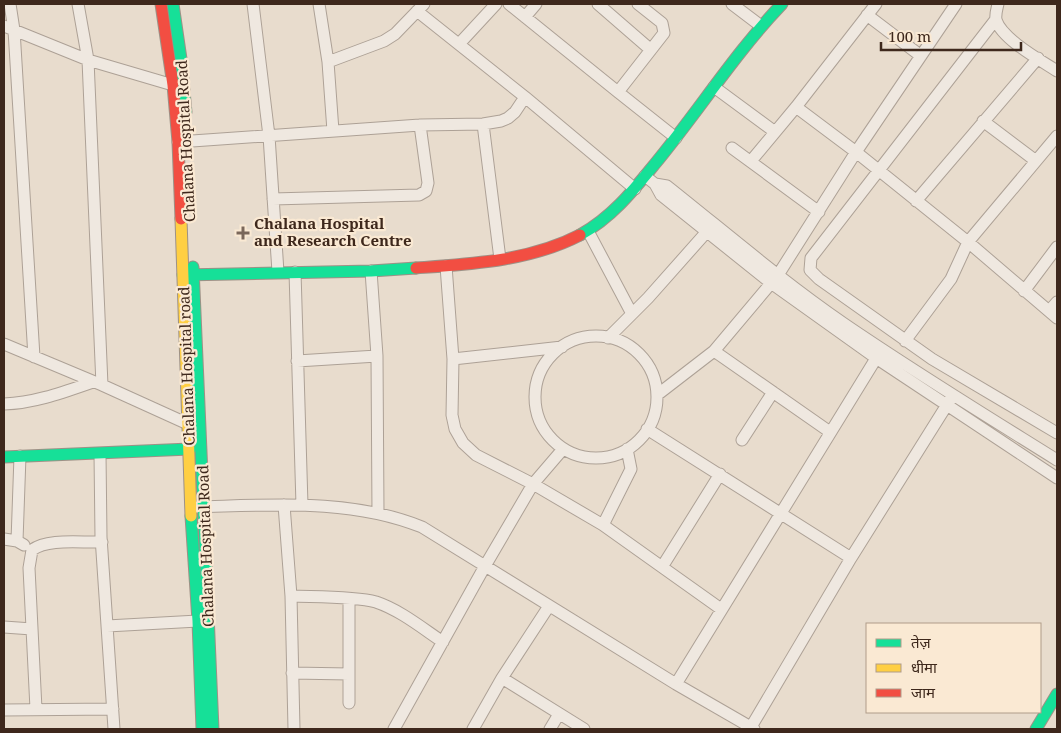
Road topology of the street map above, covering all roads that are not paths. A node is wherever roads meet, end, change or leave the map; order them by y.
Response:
1 (10, 4) edge
2 (78, 4) edge
3 (161, 4) edge
4 (174, 4) edge
5 (253, 4) edge
6 (319, 4) edge
7 (496, 4) edge
8 (509, 4) edge
9 (536, 4) edge
10 (598, 4) edge
11 (638, 4) edge
12 (732, 4) edge
13 (782, 4) edge
14 (876, 4) edge
15 (956, 4) edge
16 (998, 4) edge
17 (420, 7) edge
18 (867, 15) junction
19 (525, 17) junction
20 (996, 19) junction
21 (761, 26) junction
22 (9, 28) edge
23 (460, 44) junction
24 (651, 50) junction
25 (921, 56) junction
26 (1038, 58) junction
27 (88, 60) junction
28 (328, 62) junction
29 (1057, 71) edge
30 (173, 85) junction
31 (714, 87) junction
32 (618, 92) junction
33 (525, 97) junction
34 (796, 108) junction
35 (983, 121) junction
36 (483, 124) junction
37 (420, 125) junction
38 (333, 131) junction
39 (775, 132) junction
40 (269, 136) junction
41 (1057, 136) edge
42 (676, 138) junction
43 (183, 141) junction
44 (732, 148) dead end
45 (856, 152) junction
46 (751, 161) junction
47 (1036, 161) junction
48 (878, 170) junction
49 (645, 176) junction
50 (635, 189) junction
51 (274, 199) junction
52 (916, 201) junction
53 (819, 212) junction
54 (711, 227) junction
55 (588, 230) junction
56 (968, 242) junction
57 (1057, 247) edge
58 (500, 259) junction
59 (446, 266) junction
60 (278, 272) junction
61 (294, 272) junction
62 (371, 272) junction
63 (188, 274) junction
64 (774, 278) junction
65 (1024, 291) junction
66 (1057, 302) edge
67 (632, 314) junction
68 (1053, 315) edge
69 (608, 338) junction
70 (905, 341) junction
71 (4, 344) edge
72 (562, 347) junction
73 (714, 351) junction
74 (879, 353) junction
75 (377, 356) junction
76 (34, 357) junction
77 (453, 359) junction
78 (297, 361) junction
79 (97, 384) junction
80 (773, 392) junction
81 (657, 395) junction
82 (952, 395) junction
83 (4, 404) edge
84 (946, 406) junction
85 (188, 424) junction
86 (647, 429) junction
87 (830, 432) junction
88 (1057, 433) edge
89 (742, 440) dead end
90 (190, 448) junction
91 (563, 449) junction
92 (627, 449) junction
93 (100, 454) junction
94 (20, 456) junction
95 (4, 457) edge
96 (1057, 460) edge
97 (720, 474) junction
98 (1057, 478) edge
99 (533, 484) junction
100 (284, 505) junction
101 (302, 505) junction
102 (192, 507) junction
103 (204, 507) junction
104 (378, 513) junction
105 (781, 513) junction
106 (603, 525) junction
107 (4, 539) edge
108 (17, 541) junction
109 (102, 542) junction
110 (32, 550) junction
111 (851, 558) junction
112 (485, 566) junction
113 (662, 567) junction
114 (290, 596) junction
115 (349, 599) junction
116 (548, 606) junction
117 (721, 609) junction
118 (198, 621) junction
119 (107, 626) junction
120 (4, 628) edge
121 (32, 629) junction
122 (443, 642) junction
123 (292, 673) junction
124 (349, 674) junction
125 (502, 678) junction
126 (676, 684) junction
127 (1057, 694) edge
128 (349, 703) dead end
129 (113, 709) junction
130 (4, 710) edge
131 (36, 710) junction
132 (559, 714) junction
133 (1057, 715) edge
134 (753, 728) edge
135 (114, 729) edge
136 (202, 729) edge
137 (213, 729) edge
138 (294, 729) edge
139 (394, 729) edge
140 (473, 729) edge
141 (550, 729) edge
142 (584, 729) edge
143 (1036, 729) edge
144 (1049, 729) edge

1 - 22 street
2 - 27 street
3 - 30 street, Chalana Hospital road
4 - 43 street, Chalana Hospital Road
5 - 40 street
6 - 28 street
7 - 23 street
8 - 19 street
9 - 19 street
10 - 24 street
11 - 24 street
12 - 21 street
13 - 21 street
14 - 18 street
15 - 25 street
16 - 20 street
17 - 23 street
17 - 28 street
18 - 25 street
18 - 34 street
19 - 32 street
20 - 26 street
20 - 48 street
21 - 31 street
22 - 27 street
22 - 76 street
23 - 33 street
24 - 32 street
25 - 45 street
26 - 29 street
26 - 35 street
27 - 30 street
27 - 79 street
28 - 38 street
30 - 43 street, Chalana Hospital road
31 - 39 street
31 - 42 street
32 - 42 street
33 - 36 street
33 - 50 street
34 - 39 street
34 - 45 street
35 - 47 street
35 - 52 street
36 - 37 street
36 - 58 street
37 - 38 street
37 - 51 street
38 - 40 street
39 - 46 street
40 - 43 street
40 - 51 street
41 - 47 street
42 - 49 street
43 - 63 street, Chalana Hospital Road
44 - 46 street
45 - 48 street
45 - 53 street
46 - 53 street
47 - 56 street
48 - 52 street
48 - 70 street
49 - 50 street
49 - 54 street
50 - 55 street
51 - 60 street
52 - 56 street
53 - 64 street
54 - 64 street
54 - 67 street
55 - 58 street
55 - 67 street
56 - 65 street
56 - 70 street
57 - 65 street
58 - 59 street
59 - 62 street
59 - 77 street
60 - 61 street
60 - 63 street
61 - 62 street
61 - 78 street
62 - 75 street
63 - 85 street, Chalana Hospital road
63 - 103 street, Chalana Hospital Road
64 - 73 street
64 - 74 street
65 - 68 street
66 - 68 street
67 - 69 street
69 - 72 street
69 - 81 street
70 - 88 street
71 - 76 street
72 - 77 street
72 - 91 street
73 - 80 street
73 - 81 street
74 - 82 street
74 - 84 street
74 - 87 street
75 - 78 street
75 - 104 street
76 - 79 street
77 - 99 street
78 - 101 street
79 - 83 street
79 - 85 street
80 - 87 street
80 - 89 street
81 - 86 street
82 - 84 street
82 - 96 street
84 - 98 street
84 - 111 street
85 - 90 street, Chalana Hospital road
86 - 92 street
86 - 97 street
87 - 105 street
90 - 93 street
90 - 102 street, Chalana Hospital road
91 - 92 street
91 - 99 street
92 - 106 street
93 - 94 street
93 - 109 street
94 - 95 street
94 - 108 street
97 - 105 street
97 - 113 street
99 - 106 street
99 - 112 street
100 - 101 street
100 - 103 street
100 - 114 street
101 - 104 street
102 - 103 street
102 - 118 street, Chalana Hospital road
103 - 137 street, Chalana Hospital Road
104 - 112 street
105 - 111 street
105 - 117 street
106 - 113 street
107 - 108 street
108 - 110 street
109 - 110 street
109 - 119 street
110 - 121 street
111 - 134 street
112 - 116 street
112 - 122 street
113 - 117 street
114 - 115 street
114 - 123 street
115 - 122 street
115 - 124 street
116 - 125 street
116 - 126 street
117 - 126 street
118 - 119 street
118 - 136 street, Chalana Hospital road
119 - 129 street
120 - 121 street
121 - 131 street
122 - 139 street
123 - 124 street
123 - 138 street
124 - 128 street
125 - 132 street
125 - 140 street
126 - 134 street
127 - 143 street
129 - 131 street
129 - 135 street
130 - 131 street
132 - 141 street
132 - 142 street
133 - 144 street

